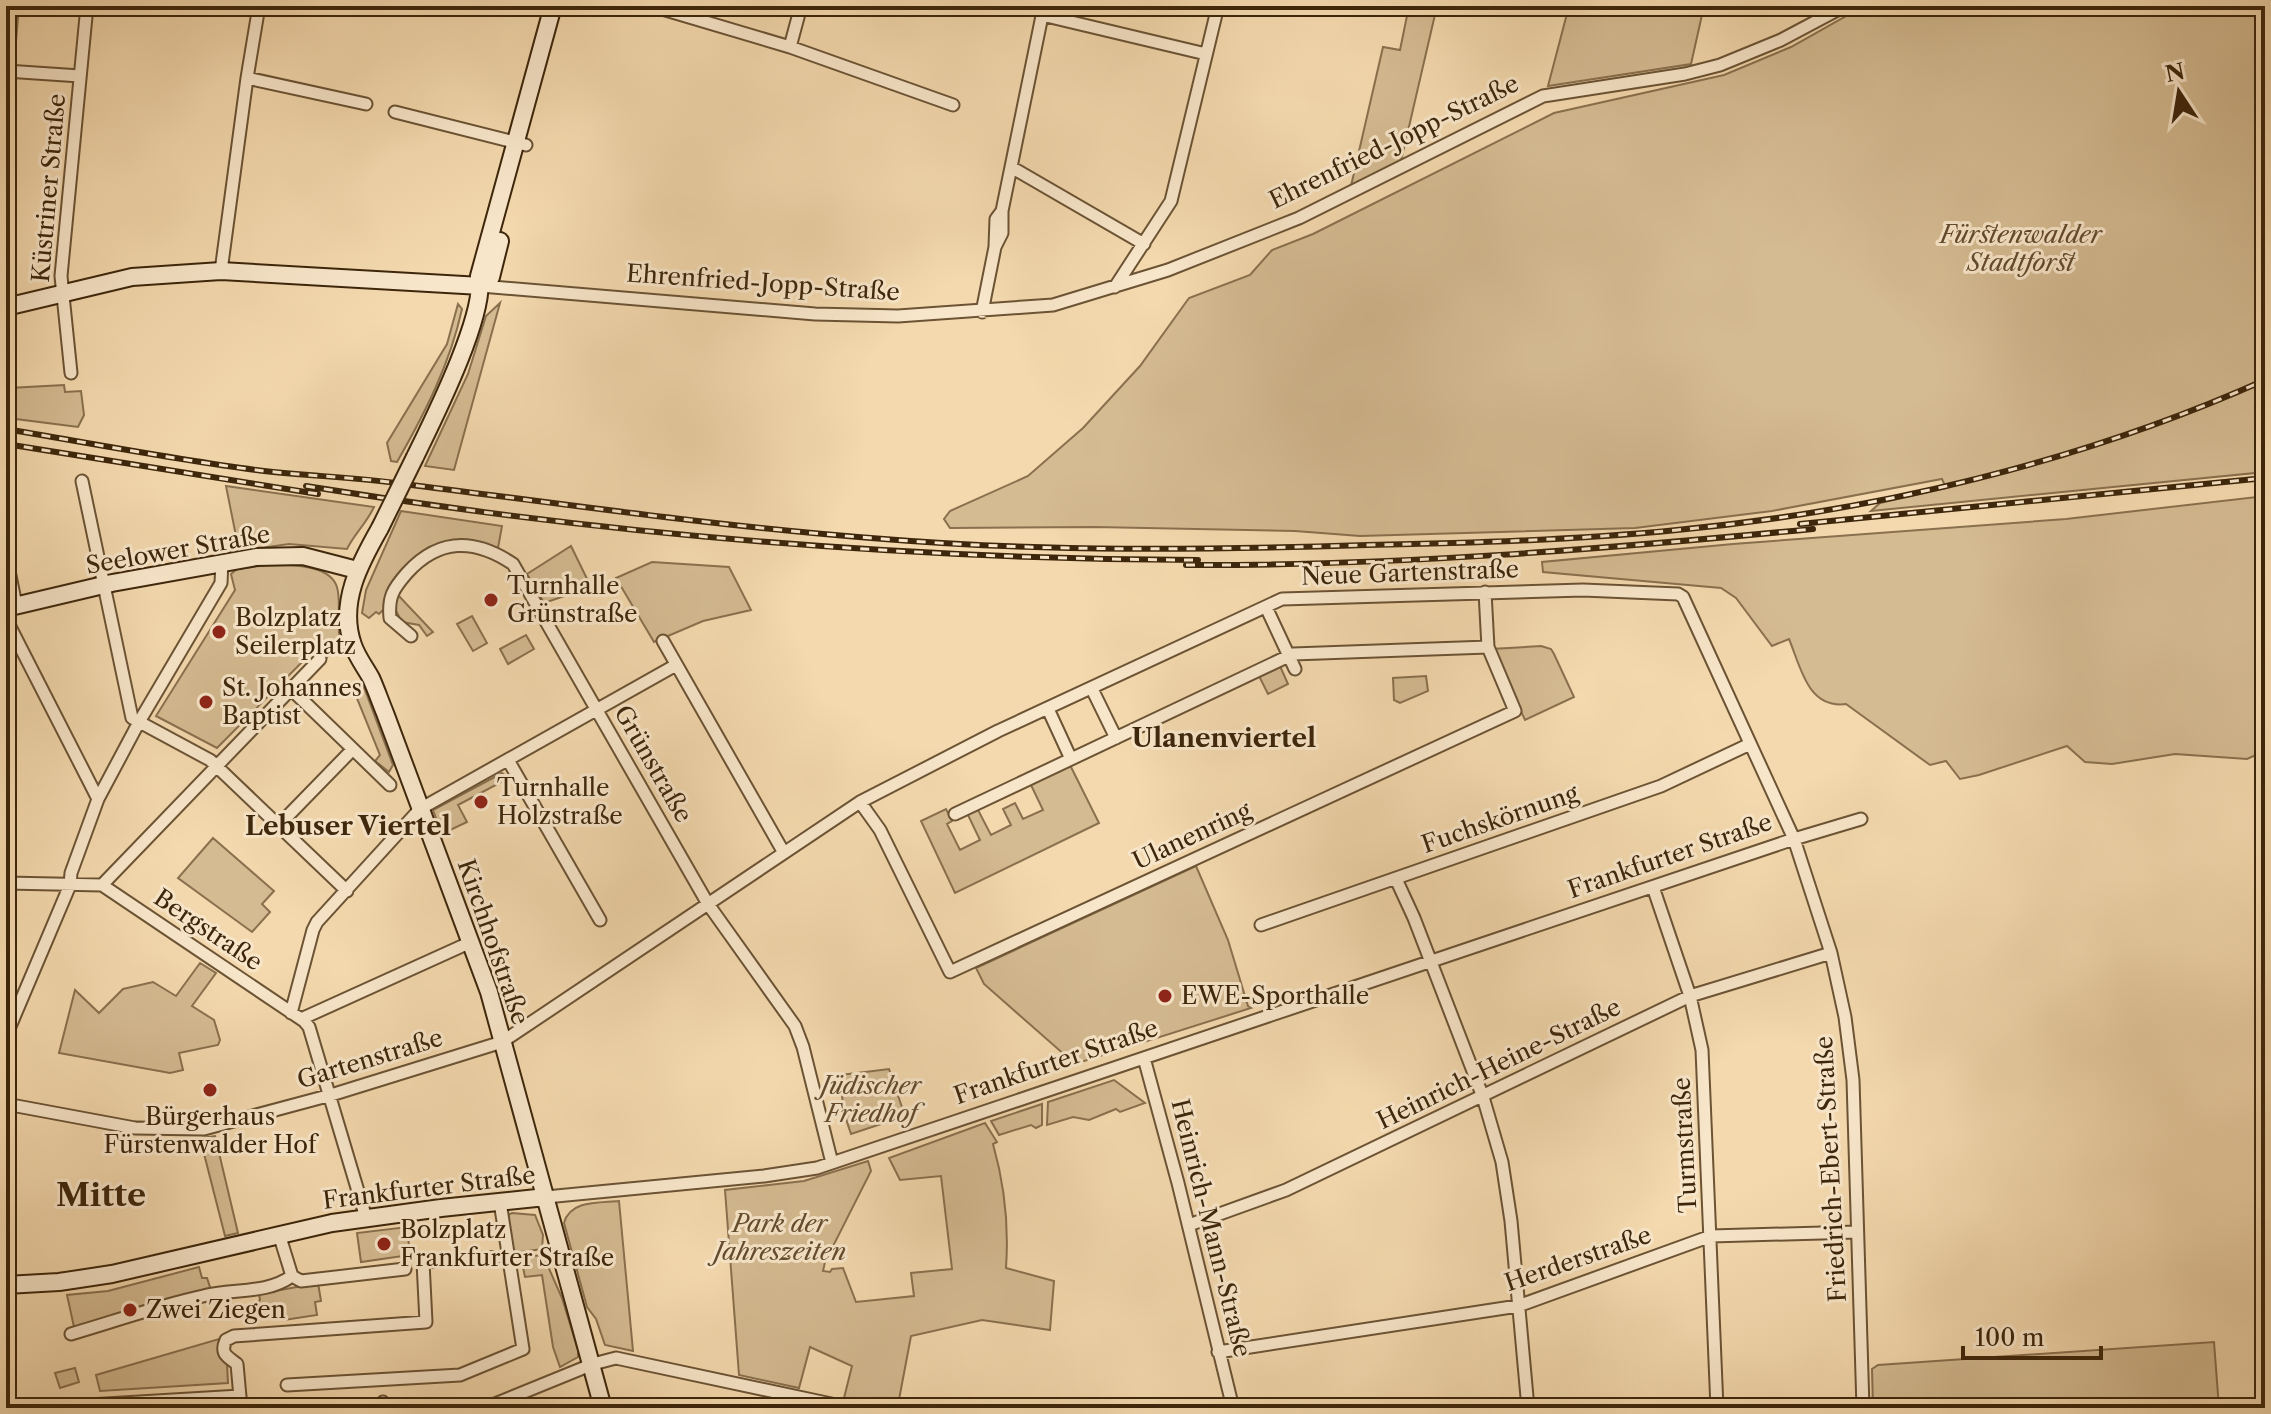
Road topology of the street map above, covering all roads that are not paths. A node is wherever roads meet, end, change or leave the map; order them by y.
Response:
1 (87, 6) edge
2 (259, 6) edge
3 (553, 6) edge
4 (564, 6) edge
5 (652, 6) edge
6 (801, 6) edge
7 (1218, 6) edge
8 (1845, 6) edge
9 (1043, 11) edge
10 (790, 47) junction
11 (1206, 54) junction
12 (6, 71) edge
13 (80, 76) junction
14 (247, 78) junction
15 (366, 104) dead end
16 (953, 105) dead end
17 (395, 112) dead end
18 (521, 144) junction
19 (1011, 167) junction
20 (1144, 244) junction
21 (221, 271) junction
22 (481, 286) junction
23 (1115, 287) junction
24 (62, 293) junction
25 (6, 307) edge
26 (982, 312) junction
27 (71, 373) dead end
28 (82, 481) dead end
29 (6, 556) edge
30 (222, 562) junction
31 (357, 570) junction
32 (103, 586) junction
33 (1485, 592) junction
34 (1266, 607) junction
35 (9, 611) edge
36 (411, 636) dead end
37 (663, 641) dead end
38 (1488, 647) junction
39 (1289, 656) junction
40 (320, 659) dead end
41 (676, 665) junction
42 (1295, 669) dead end
43 (291, 689) junction
44 (1092, 689) junction
45 (1048, 709) junction
46 (596, 711) junction
47 (139, 722) junction
48 (1116, 738) junction
49 (1750, 744) junction
50 (352, 750) junction
51 (1071, 759) junction
52 (508, 760) junction
53 (218, 767) junction
54 (390, 785) dead end
55 (98, 799) junction
56 (860, 802) junction
57 (420, 809) junction
58 (955, 814) dead end
59 (1861, 819) dead end
60 (278, 826) junction
61 (1794, 839) junction
62 (784, 853) junction
63 (1396, 879) junction
64 (6, 883) edge
65 (70, 885) junction
66 (102, 885) junction
67 (1653, 887) junction
68 (347, 891) junction
69 (708, 904) junction
70 (600, 920) dead end
71 (1261, 925) dead end
72 (471, 942) junction
73 (1831, 953) junction
74 (1429, 962) junction
75 (1690, 996) junction
76 (296, 1016) junction
77 (6, 1036) edge
78 (502, 1042) junction
79 (1144, 1058) junction
80 (331, 1095) junction
81 (1483, 1097) junction
82 (6, 1104) edge
83 (832, 1163) junction
84 (546, 1197) junction
85 (500, 1202) junction
86 (366, 1218) junction
87 (1189, 1225) junction
88 (1857, 1232) junction
89 (279, 1234) junction
90 (1711, 1236) junction
91 (509, 1256) junction
92 (405, 1269) dead end
93 (292, 1276) junction
94 (6, 1285) edge
95 (1518, 1306) junction
96 (71, 1334) dead end
97 (1218, 1352) junction
98 (593, 1364) junction
99 (382, 1380) junction
100 (287, 1385) dead end
101 (383, 1401) edge
102 (241, 1402) edge
103 (89, 1405) dead end
104 (485, 1408) edge
105 (603, 1408) edge
106 (850, 1408) edge
107 (1233, 1408) edge
108 (1528, 1408) edge
109 (1717, 1408) edge
110 (1863, 1408) edge

1 - 13 street, Küstriner Straße
2 - 14 street
3 - 18 street
4 - 18 street
5 - 10 street
6 - 10 street
7 - 11 street
8 - 23 street, Ehrenfried-Jopp-Straße
9 - 11 street
9 - 19 street
10 - 16 street
11 - 20 street
12 - 13 street
13 - 24 street, Küstriner Straße
14 - 15 street
14 - 21 street
17 - 18 street
18 - 22 street, Kirchhofstraße
19 - 20 street
19 - 26 street
20 - 23 street
21 - 22 street, Ehrenfried-Jopp-Straße
21 - 24 street, Ehrenfried-Jopp-Straße
22 - 26 street, Ehrenfried-Jopp-Straße
22 - 31 street, Kirchhofstraße, bridge
23 - 26 street, Ehrenfried-Jopp-Straße
24 - 25 street, Ehrenfried-Jopp-Straße
24 - 27 street, Küstriner Straße
28 - 32 street
29 - 35 street
30 - 31 street, Seelower Straße
30 - 32 street, Seelower Straße
30 - 47 street
31 - 57 street, Kirchhofstraße
32 - 35 street, Seelower Straße
32 - 47 street
33 - 34 street, Neue Gartenstraße
33 - 38 street, Ulanenring
33 - 49 street, Neue Gartenstraße
34 - 39 street
34 - 44 street, Neue Gartenstraße
35 - 55 street
36 - 46 street, Grünstraße
37 - 41 street
38 - 39 street
38 - 56 street, Ulanenring
39 - 42 street
39 - 48 street
40 - 43 street
41 - 46 street
41 - 62 street
43 - 50 street
43 - 53 street
44 - 45 street, Neue Gartenstraße
44 - 48 street
45 - 51 street
45 - 56 street, Neue Gartenstraße
46 - 52 street
46 - 69 street, Grünstraße
47 - 53 street
47 - 55 street
48 - 51 street
49 - 61 street, Neue Gartenstraße
49 - 63 street, Fuchskörnung
50 - 54 street
50 - 60 street
51 - 58 street
52 - 57 street
52 - 70 street
53 - 60 street
53 - 66 street
55 - 65 street
56 - 62 street, Neue Gartenstraße
57 - 68 street
57 - 72 street, Kirchhofstraße
59 - 61 street, Frankfurter Straße
60 - 68 street
61 - 67 street, Frankfurter Straße
61 - 73 street, Friedrich-Ebert-Straße
62 - 69 street, Neue Gartenstraße
63 - 71 street, Fuchskörnung
63 - 74 street
64 - 65 street
65 - 66 street
65 - 77 street
66 - 76 street, Bergstraße
67 - 74 street, Frankfurter Straße
67 - 75 street, Turmstraße
68 - 76 street
69 - 78 street, Gartenstraße
69 - 83 street, Grünstraße
72 - 76 street
72 - 78 street, Kirchhofstraße
73 - 75 street, Heinrich-Heine-Straße
73 - 88 street, Friedrich-Ebert-Straße
74 - 79 street, Frankfurter Straße
74 - 81 street
75 - 81 street, Heinrich-Heine-Straße
75 - 90 street, Turmstraße
76 - 80 street
78 - 80 street, Gartenstraße
78 - 84 street, Kirchhofstraße
79 - 83 street, Frankfurter Straße
79 - 87 street, Heinrich-Mann-Straße
80 - 82 street, Gartenstraße
80 - 86 street
81 - 87 street, Heinrich-Heine-Straße
81 - 95 street
83 - 84 street, Frankfurter Straße
84 - 85 street, Frankfurter Straße
84 - 98 street, Kirchhofstraße
85 - 86 street, Frankfurter Straße
85 - 91 street
86 - 89 street, Frankfurter Straße
87 - 97 street, Heinrich-Mann-Straße
88 - 90 street, Herderstraße
88 - 110 street, Friedrich-Ebert-Straße
89 - 93 street
89 - 94 street, Frankfurter Straße
90 - 95 street, Herderstraße
90 - 109 street, Turmstraße
91 - 99 street
91 - 102 street
92 - 93 street
93 - 96 street
95 - 97 street, Herderstraße
95 - 108 street
97 - 107 street, Heinrich-Mann-Straße
98 - 104 street
98 - 105 street, Kirchhofstraße
98 - 106 street
99 - 100 street
99 - 101 street
102 - 103 street

